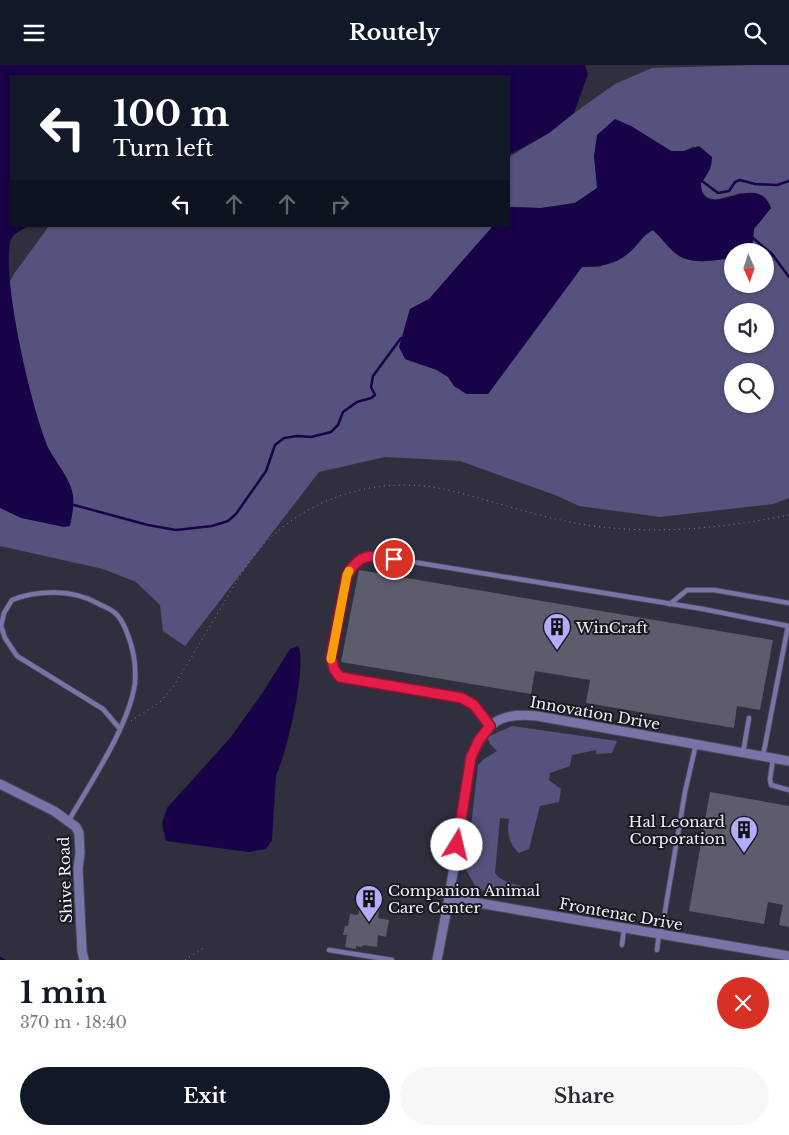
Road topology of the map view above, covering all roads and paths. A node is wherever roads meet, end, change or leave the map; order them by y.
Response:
1 (789, 515) edge
2 (789, 603) edge
3 (670, 604) junction
4 (789, 620) edge
5 (788, 626) edge
6 (749, 718) dead end
7 (490, 726) junction
8 (120, 729) junction
9 (696, 744) junction
10 (743, 753) junction
11 (763, 756) junction
12 (773, 758) junction
13 (789, 761) edge
14 (0, 784) edge
15 (789, 790) edge
16 (69, 821) junction
17 (449, 898) junction
18 (624, 928) junction
19 (660, 934) junction
20 (622, 945) dead end
21 (205, 947) dead end
22 (328, 950) dead end
23 (657, 950) dead end
24 (789, 956) edge
25 (84, 960) edge
26 (185, 960) edge
27 (392, 960) edge
28 (437, 960) edge

1 - 8 path
2 - 3 lane
3 - 5 lane
3 - 7 lane
4 - 5 lane
5 - 11 lane
6 - 10 lane
7 - 9 street, Innovation Drive
7 - 17 street, Innovation Drive
8 - 8 lane
8 - 16 lane
9 - 10 street, Innovation Drive
9 - 19 lane
10 - 11 street, Innovation Drive
11 - 12 street, Innovation Drive
12 - 13 street, Innovation Drive
12 - 15 lane
14 - 16 street, Shive Road
16 - 25 street, Shive Road
17 - 18 street, Frontenac Drive
17 - 28 street, Innovation Drive
18 - 19 street, Frontenac Drive
18 - 20 lane
19 - 23 lane
19 - 24 street, Frontenac Drive
21 - 26 path
22 - 27 lane

